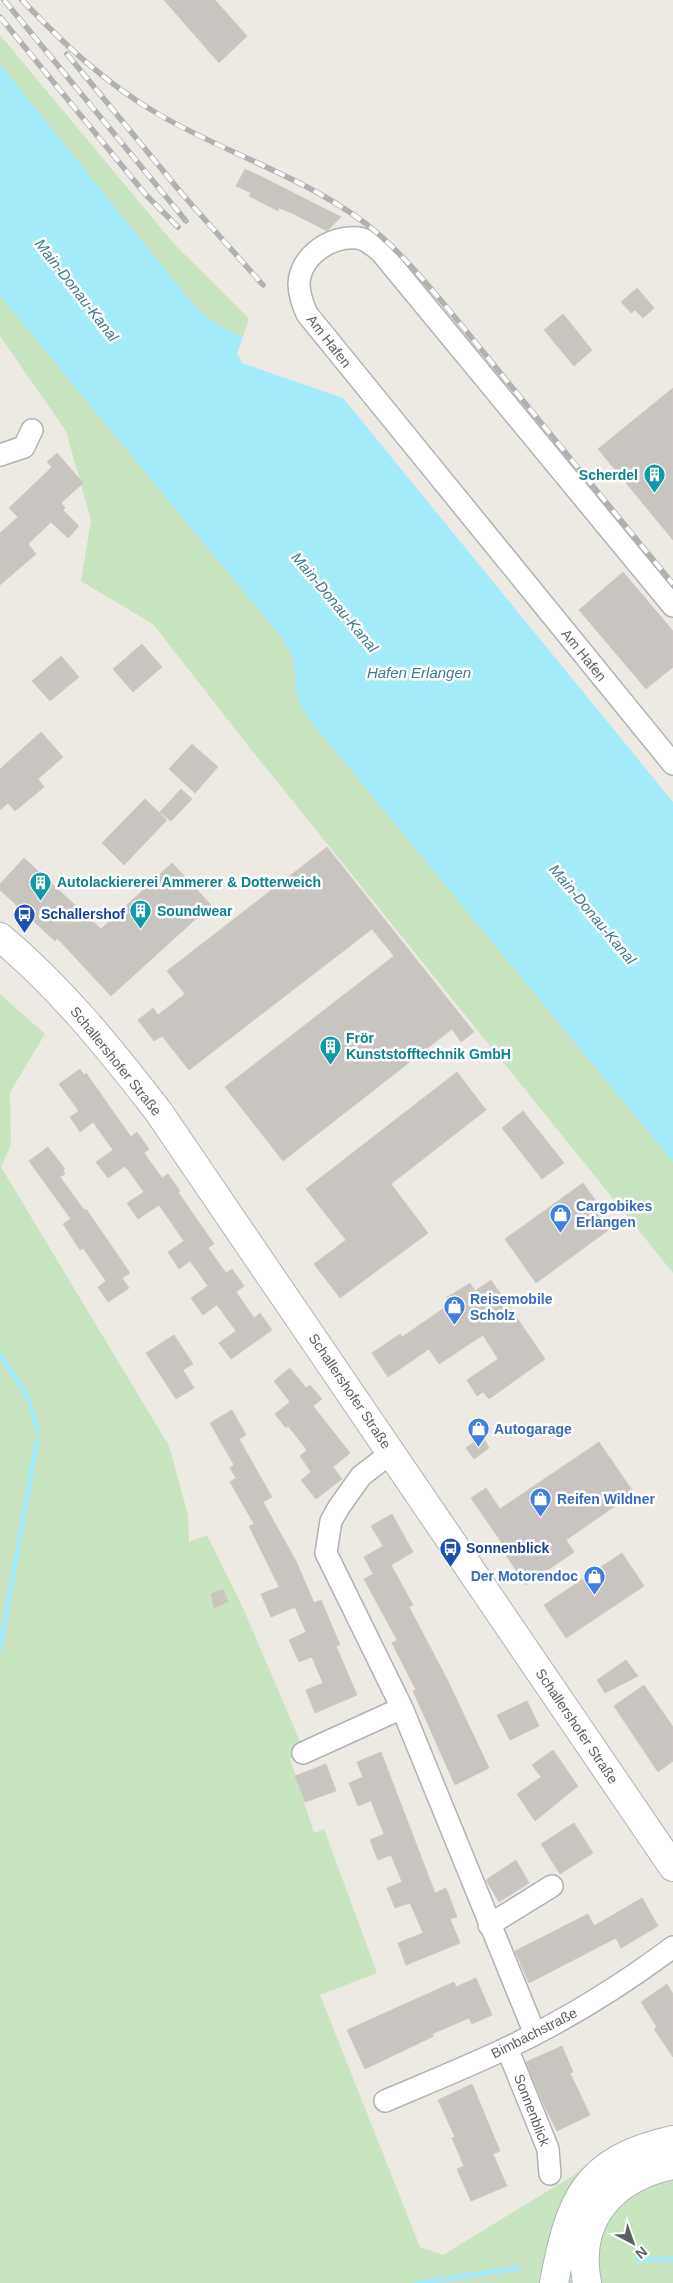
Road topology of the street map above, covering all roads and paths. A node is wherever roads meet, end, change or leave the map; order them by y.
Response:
1 (32, 430) dead end
2 (0, 455) edge
3 (673, 606) edge
4 (673, 764) edge
5 (0, 937) edge
6 (392, 1453) junction
7 (402, 1708) junction
8 (303, 1753) dead end
9 (673, 1866) edge
10 (552, 1886) dead end
11 (489, 1925) junction
12 (673, 1947) edge
13 (534, 2034) junction
14 (507, 2048) junction
15 (385, 2101) dead end
16 (673, 2140) edge
17 (673, 2165) edge
18 (550, 2174) dead end
19 (554, 2283) edge
20 (587, 2283) edge

1 - 2 street
3 - 4 street, Am Hafen
5 - 6 street, Schallershofer Straße
6 - 7 street
6 - 9 street, Schallershofer Straße
7 - 8 street
7 - 11 street
10 - 11 street
11 - 13 street
12 - 13 street, Bimbachstraße
13 - 14 street, Bimbachstraße
14 - 15 street, Bimbachstraße
14 - 18 street, Sonnenblick
16 - 19 street
17 - 20 street

